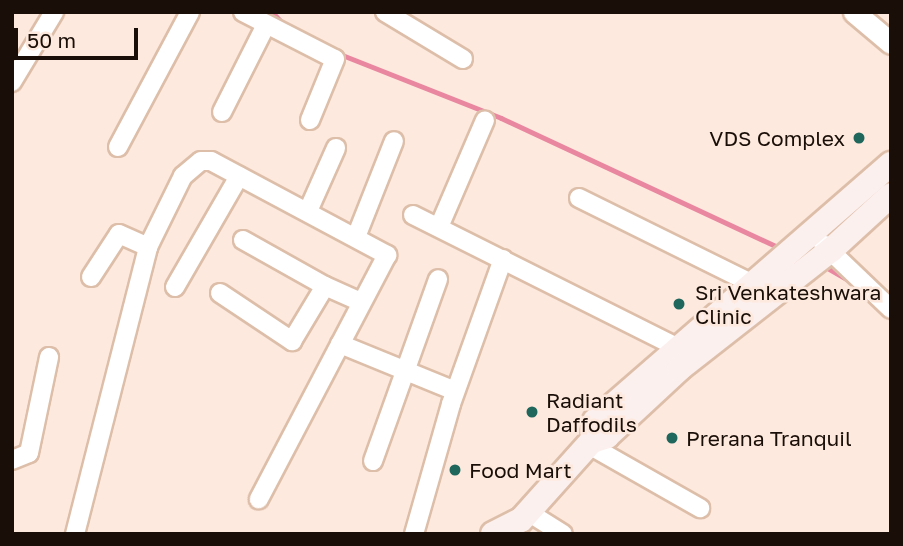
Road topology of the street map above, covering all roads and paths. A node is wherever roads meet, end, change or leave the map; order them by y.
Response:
1 (54, 12) edge
2 (190, 12) edge
3 (243, 12) edge
4 (854, 12) edge
5 (389, 13) edge
6 (267, 25) junction
7 (891, 43) edge
8 (463, 59) dead end
9 (12, 82) edge
10 (222, 112) dead end
11 (310, 120) dead end
12 (485, 120) dead end
13 (394, 141) dead end
14 (118, 147) dead end
15 (336, 148) dead end
16 (891, 164) edge
17 (239, 176) junction
18 (891, 195) edge
19 (579, 198) dead end
20 (308, 211) junction
21 (413, 215) dead end
22 (439, 227) junction
23 (356, 237) junction
24 (243, 240) dead end
25 (148, 247) junction
26 (819, 250) junction
27 (503, 259) junction
28 (784, 270) junction
29 (91, 277) dead end
30 (438, 279) dead end
31 (751, 284) junction
32 (325, 286) junction
33 (175, 287) dead end
34 (220, 293) dead end
35 (361, 302) junction
36 (891, 309) edge
37 (340, 344) junction
38 (678, 348) junction
39 (48, 357) dead end
40 (406, 372) junction
41 (455, 391) junction
42 (591, 443) junction
43 (12, 460) edge
44 (373, 461) dead end
45 (259, 499) dead end
46 (699, 508) dead end
47 (522, 522) edge
48 (75, 534) edge
49 (414, 534) edge
50 (493, 534) edge
51 (563, 534) edge

1 - 9 street
2 - 14 street
3 - 6 street
4 - 7 street
5 - 8 street
6 - 10 street
6 - 11 street
12 - 22 street
13 - 23 street
15 - 20 street
16 - 26 main road
17 - 20 street
17 - 25 street
17 - 33 street
18 - 26 main road
19 - 31 street
20 - 23 street
21 - 22 street
22 - 27 street
23 - 35 street
24 - 32 street
25 - 29 street
25 - 48 street
26 - 28 main road
26 - 36 street
27 - 38 street
27 - 41 street
28 - 31 main road
28 - 42 main road
30 - 40 street
31 - 38 main road
32 - 34 street
32 - 35 street
35 - 37 street
37 - 40 street
37 - 45 street
38 - 42 main road
39 - 43 street
40 - 41 street
40 - 44 street
41 - 49 street
42 - 46 street
42 - 47 main road
47 - 50 main road
47 - 51 street

